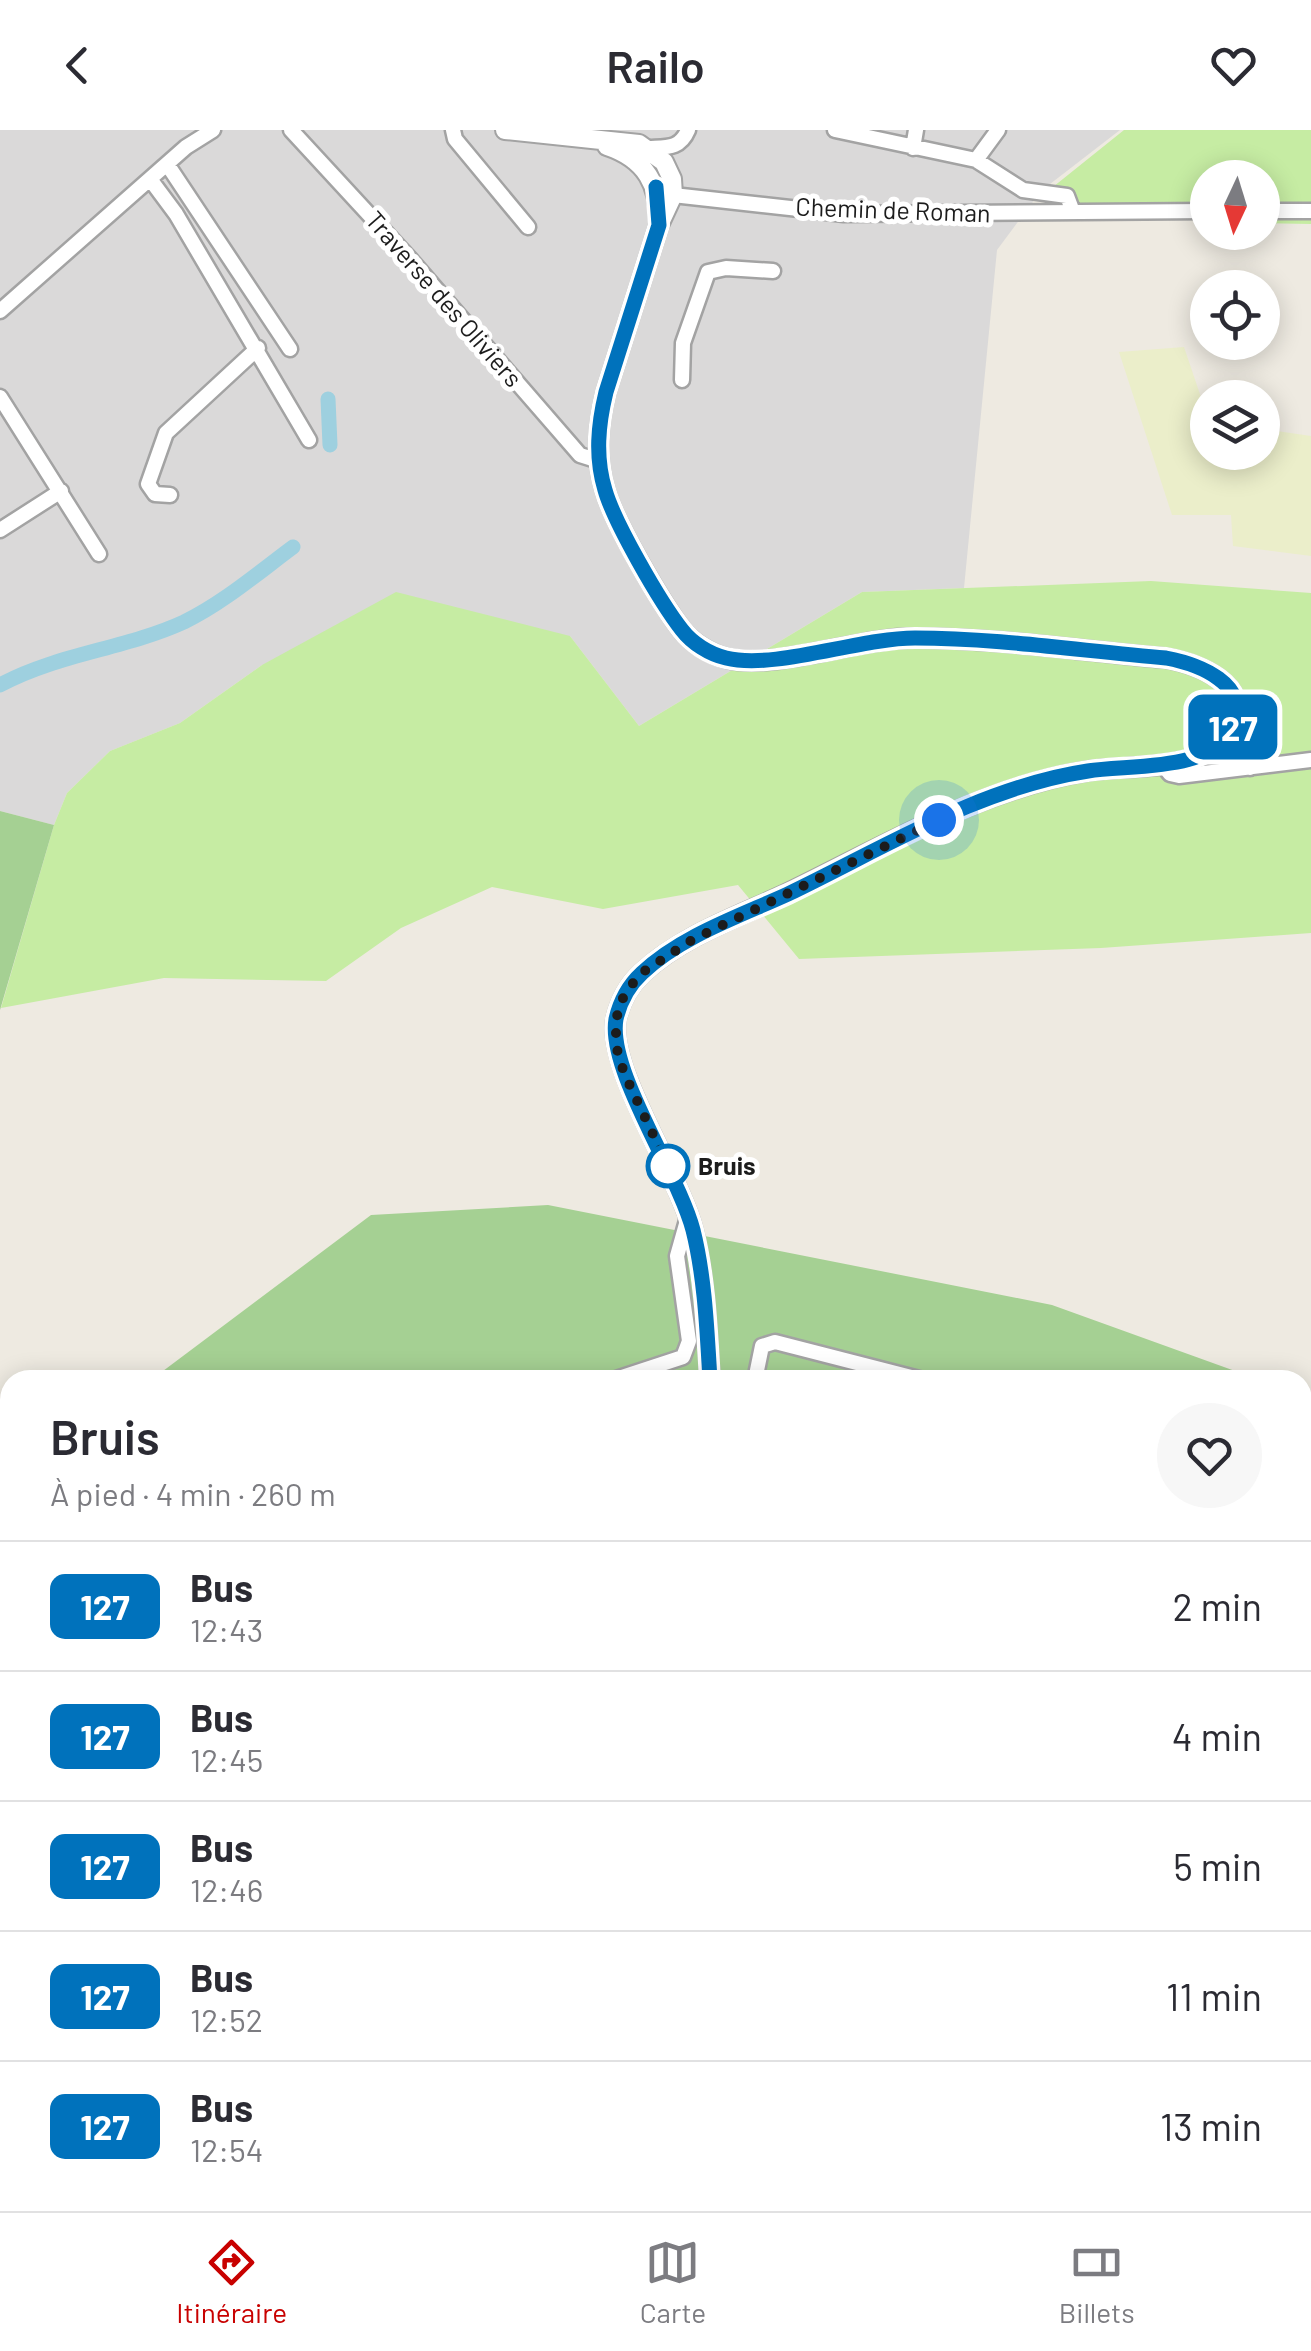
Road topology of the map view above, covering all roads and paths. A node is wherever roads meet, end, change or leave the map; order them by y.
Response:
1 (291, 130) edge
2 (453, 130) edge
3 (504, 130) edge
4 (688, 130) edge
5 (835, 130) edge
6 (916, 130) edge
7 (998, 130) edge
8 (205, 132) edge
9 (593, 142) junction
10 (649, 148) junction
11 (913, 148) junction
12 (976, 160) junction
13 (166, 164) junction
14 (150, 179) junction
15 (664, 191) junction
16 (1072, 209) junction
17 (1280, 211) edge
18 (1311, 211) edge
19 (1190, 212) edge
20 (528, 227) dead end
21 (773, 270) dead end
22 (0, 311) edge
23 (258, 348) junction
24 (290, 349) dead end
25 (682, 380) dead end
26 (0, 397) edge
27 (310, 440) dead end
28 (599, 461) junction
29 (61, 491) junction
30 (170, 495) dead end
31 (0, 530) edge
32 (98, 554) dead end
33 (1229, 736) junction
34 (1311, 760) edge
35 (1162, 764) junction
36 (1250, 768) junction
37 (688, 1216) junction
38 (644, 1370) edge
39 (709, 1370) edge
40 (757, 1370) edge
41 (884, 1370) edge

1 - 28 street, Traverse des Oliviers
2 - 20 street
3 - 9 street
4 - 10 street
5 - 11 street
6 - 11 street
7 - 12 street
8 - 13 street
9 - 10 street
9 - 15 street
10 - 15 street
11 - 12 street
12 - 16 street
13 - 14 street
13 - 24 street
14 - 22 street
14 - 23 street
15 - 16 street, Chemin de Roman
15 - 28 street
16 - 19 street, Chemin de Roman
17 - 18 street
21 - 25 street
23 - 27 street
23 - 30 street
26 - 29 street
28 - 33 street
29 - 31 street
29 - 32 street
33 - 35 street
33 - 36 street
34 - 36 street
35 - 36 street
35 - 37 street
37 - 38 street
37 - 39 street
40 - 41 street

